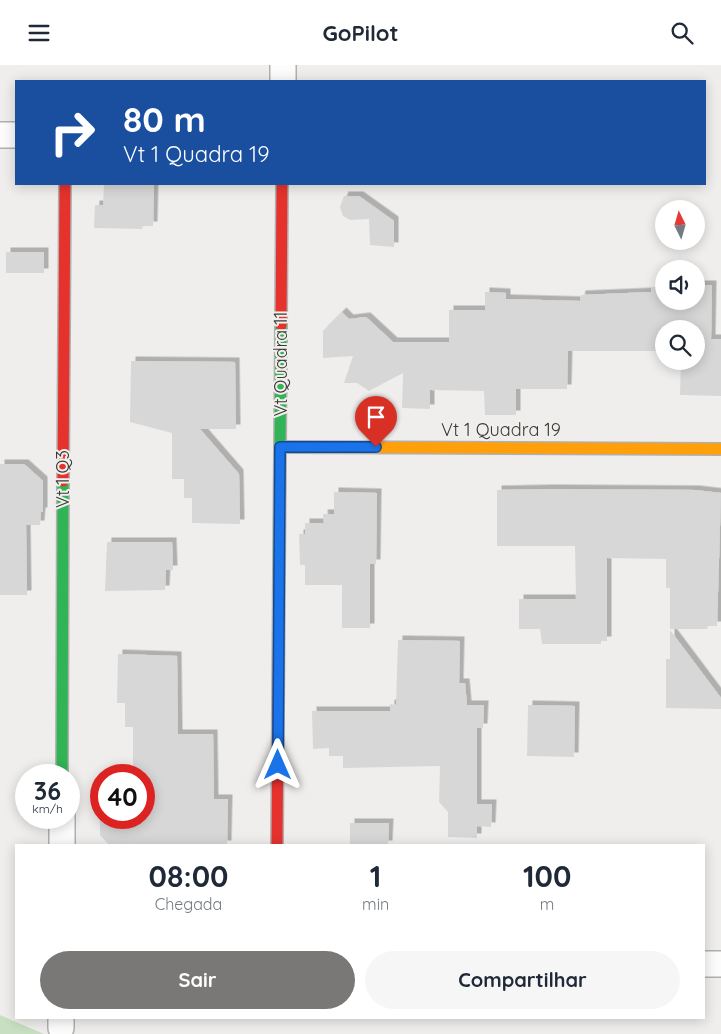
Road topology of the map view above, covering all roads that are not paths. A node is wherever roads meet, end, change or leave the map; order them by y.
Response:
1 (283, 65) edge
2 (283, 80) edge
3 (0, 135) edge
4 (15, 135) edge
5 (65, 185) edge
6 (282, 185) edge
7 (280, 447) junction
8 (721, 449) edge
9 (62, 764) edge
10 (62, 829) edge
11 (62, 844) edge
12 (277, 844) edge
13 (705, 964) edge
14 (721, 964) edge

1 - 2 street
3 - 4 street
5 - 9 street, Vt 1 Q3
6 - 7 street, Vt Quadra 11
7 - 8 street, Vt 1 Quadra 19
7 - 12 street, Vt Quadra 11
10 - 11 street
13 - 14 street

